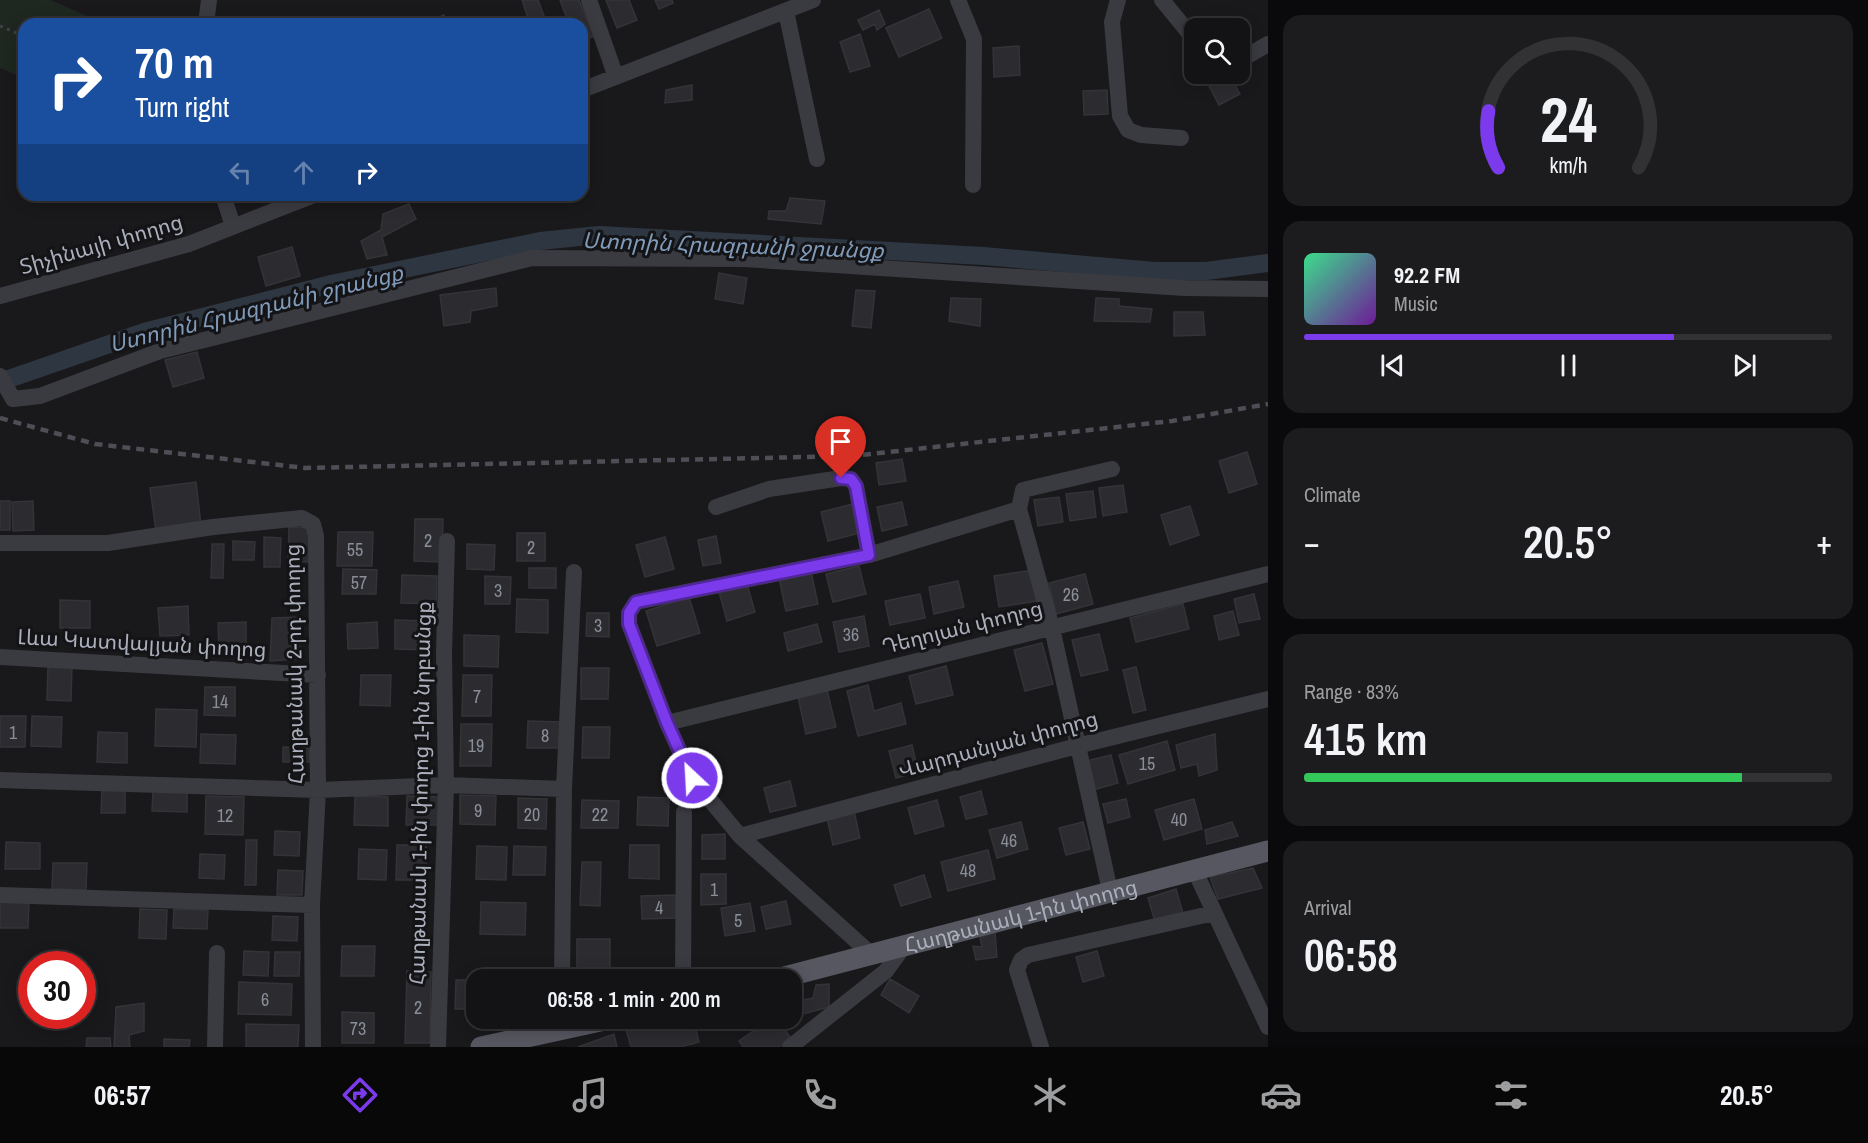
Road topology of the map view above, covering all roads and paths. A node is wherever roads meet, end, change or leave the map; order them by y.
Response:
1 (209, 0) edge
2 (589, 0) edge
3 (813, 0) edge
4 (958, 0) edge
5 (1118, 0) edge
6 (1162, 0) edge
7 (786, 10) junction
8 (207, 18) edge
9 (1184, 23) edge
10 (0, 26) edge
11 (18, 34) edge
12 (1268, 44) edge
13 (1250, 54) edge
14 (616, 77) junction
15 (588, 88) edge
16 (1181, 138) dead end
17 (817, 159) dead end
18 (973, 185) dead end
19 (225, 201) edge
20 (298, 201) edge
21 (233, 226) junction
22 (1268, 289) edge
23 (0, 296) edge
24 (0, 376) edge
25 (1112, 469) dead end
26 (716, 507) dead end
27 (1019, 509) junction
28 (447, 541) dead end
29 (0, 543) edge
30 (869, 555) junction
31 (574, 572) dead end
32 (1267, 579) edge
33 (1052, 628) junction
34 (0, 657) edge
35 (318, 675) junction
36 (1268, 699) edge
37 (667, 723) junction
38 (1077, 746) junction
39 (0, 780) edge
40 (446, 785) junction
41 (564, 789) junction
42 (318, 790) junction
43 (684, 812) dead end
44 (740, 836) junction
45 (1268, 850) edge
46 (1194, 869) junction
47 (1110, 891) junction
48 (0, 895) edge
49 (312, 904) junction
50 (1214, 913) junction
51 (904, 946) junction
52 (218, 952) dead end
53 (872, 955) junction
54 (562, 969) edge
55 (683, 969) edge
56 (802, 973) edge
57 (1268, 1027) edge
58 (547, 1029) edge
59 (215, 1047) edge
60 (313, 1047) edge
61 (438, 1047) edge
62 (481, 1047) edge
63 (790, 1047) edge
64 (1041, 1047) edge

1 - 8 street
2 - 14 street
3 - 7 street
4 - 18 street
5 - 16 street
6 - 9 street
7 - 14 street
7 - 17 street
10 - 11 path
12 - 13 street
14 - 15 street
19 - 21 street
20 - 21 street, Տիչինայի փողոց
21 - 23 street, Տիչինայի փողոց
22 - 24 street
25 - 27 street
26 - 30 street
27 - 30 street
27 - 33 street
28 - 40 street, Հաղթանակ 1-ին փողոց 1-ին նրբանցք
29 - 35 street, Հաղթանակ 2-րդ փողոց
30 - 37 street
31 - 41 street
32 - 33 street, Դեղոյան փողոց
33 - 37 street, Դեղոյան փողոց
33 - 38 street
34 - 35 street, Լևա Կատվալյան փողոց
35 - 42 street, Հաղթանակ 2-րդ փողոց
36 - 38 street, Վարդանյան փողոց
37 - 44 street
38 - 44 street, Վարդանյան փողոց
38 - 47 street
39 - 42 street
40 - 41 street
40 - 42 street
40 - 61 street, Հաղթանակ 1-ին փողոց 1-ին նրբանցք
41 - 54 street
42 - 49 street, Հաղթանակ 2-րդ փողոց
43 - 55 street
44 - 53 street
45 - 46 main road, Հաղթանակ 1-ին փողոց
46 - 47 main road, Հաղթանակ 1-ին փողոց
46 - 50 street
47 - 51 main road, Հաղթանակ 1-ին փողոց
48 - 49 street
49 - 60 street, Հաղթանակ 2-րդ փողոց
50 - 57 street
50 - 64 street
51 - 53 main road, Հաղթանակ 1-ին փողոց
51 - 63 street
52 - 59 street
53 - 56 main road, Հաղթանակ 1-ին փողոց
58 - 62 main road

